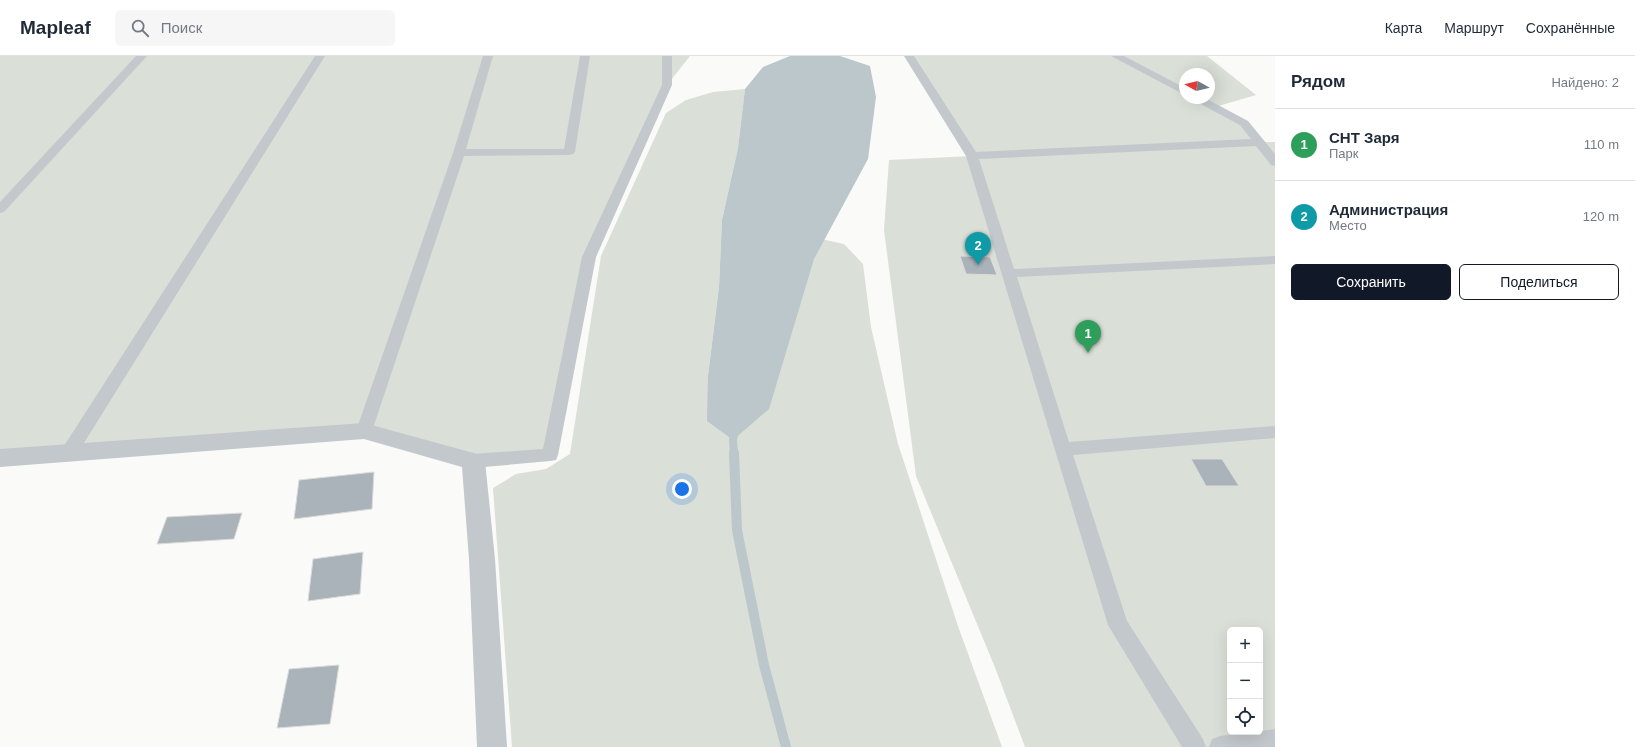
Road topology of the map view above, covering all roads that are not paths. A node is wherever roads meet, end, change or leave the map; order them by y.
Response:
1 (142, 56) edge
2 (320, 56) edge
3 (488, 56) edge
4 (585, 56) edge
5 (667, 56) edge
6 (909, 56) edge
7 (1116, 56) edge
8 (1179, 89) edge
9 (1208, 104) edge
10 (1260, 142) junction
11 (460, 153) junction
12 (972, 156) junction
13 (1275, 162) edge
14 (0, 209) edge
15 (1275, 260) edge
16 (1009, 273) junction
17 (364, 431) junction
18 (1275, 432) edge
19 (1063, 449) junction
20 (68, 454) junction
21 (0, 458) edge
22 (473, 461) junction
23 (1275, 740) edge
24 (492, 747) edge
25 (1195, 747) edge
26 (1220, 747) edge

1 - 14 lane
2 - 20 lane
3 - 11 lane
4 - 11 lane
5 - 22 lane
6 - 12 lane
7 - 8 lane
9 - 10 lane
10 - 12 lane
10 - 13 lane
11 - 17 lane
12 - 16 lane
15 - 16 lane
16 - 19 lane
17 - 20 street
17 - 22 street
18 - 19 lane
19 - 25 lane
20 - 21 street
22 - 24 street
23 - 26 lane

